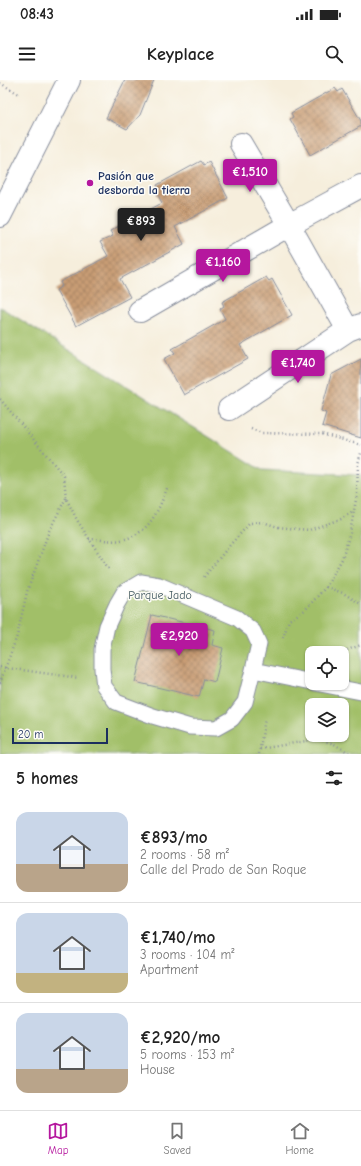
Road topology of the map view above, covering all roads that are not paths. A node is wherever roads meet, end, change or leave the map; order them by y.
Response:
1 (69, 80) edge
2 (241, 144) dead end
3 (361, 186) edge
4 (0, 216) edge
5 (289, 225) junction
6 (140, 312) dead end
7 (355, 328) edge
8 (229, 409) dead end
9 (253, 670) junction
10 (305, 681) edge
11 (349, 690) edge
12 (361, 692) edge

1 - 4 street
2 - 5 street
3 - 5 street
5 - 6 street
5 - 7 street
7 - 8 street
9 - 9 lane
9 - 10 lane
11 - 12 lane

